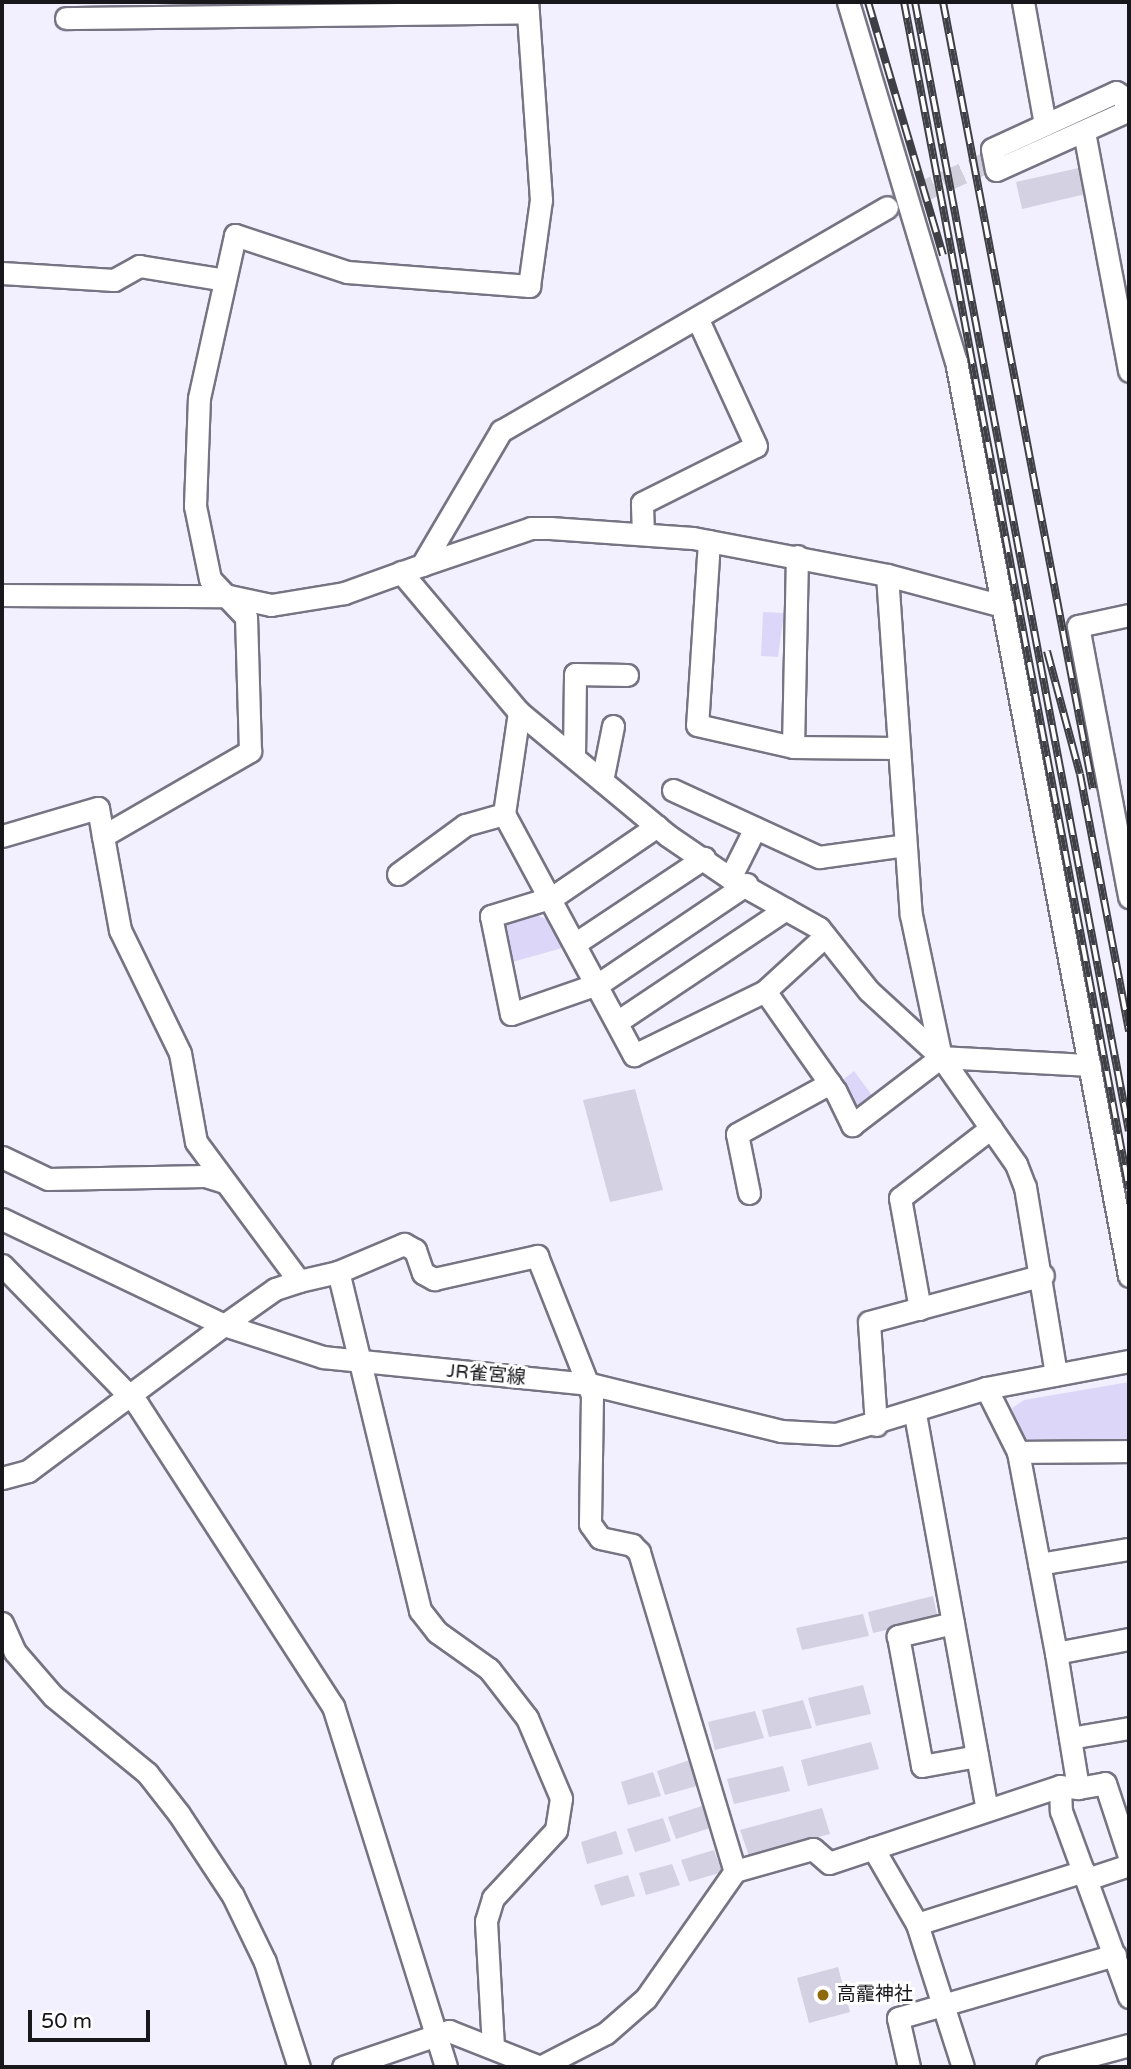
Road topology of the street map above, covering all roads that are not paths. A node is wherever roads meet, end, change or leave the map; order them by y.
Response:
1 (848, 2) edge
2 (1023, 2) edge
3 (528, 7) edge
4 (66, 18) dead end
5 (1127, 97) edge
6 (1045, 124) junction
7 (1084, 132) junction
8 (1013, 151) tunnel mouth
9 (904, 184) junction
10 (887, 207) tunnel mouth
11 (911, 208) junction
12 (2, 273) edge
13 (225, 280) junction
14 (731, 298) junction
15 (697, 318) junction
16 (1129, 371) edge
17 (643, 534) junction
18 (709, 541) junction
19 (797, 556) junction
20 (422, 565) junction
21 (401, 572) junction
22 (887, 575) junction
23 (2, 595) edge
24 (229, 596) junction
25 (1003, 606) junction
26 (1129, 615) edge
27 (626, 675) dead end
28 (519, 712) junction
29 (613, 726) dead end
30 (793, 747) junction
31 (896, 748) junction
32 (574, 757) junction
33 (602, 781) junction
34 (673, 790) dead end
35 (504, 814) junction
36 (657, 827) junction
37 (755, 828) junction
38 (2, 836) edge
39 (103, 836) junction
40 (905, 845) junction
41 (704, 858) junction
42 (398, 874) dead end
43 (738, 881) junction
44 (553, 897) junction
45 (1129, 897) edge
46 (786, 909) junction
47 (825, 936) junction
48 (576, 943) junction
49 (600, 983) junction
50 (765, 991) junction
51 (617, 1022) junction
52 (941, 1057) junction
53 (1090, 1065) junction
54 (830, 1083) junction
55 (991, 1128) junction
56 (2, 1157) edge
57 (225, 1182) junction
58 (750, 1193) dead end
59 (2, 1219) edge
60 (2, 1265) edge
61 (338, 1272) junction
62 (1043, 1275) junction
63 (1129, 1276) edge
64 (299, 1281) junction
65 (920, 1309) junction
66 (223, 1325) junction
67 (1129, 1361) edge
68 (362, 1365) junction
69 (1056, 1374) junction
70 (590, 1384) junction
71 (986, 1388) junction
72 (130, 1395) junction
73 (915, 1414) junction
74 (876, 1425) junction
75 (1129, 1451) edge
76 (1018, 1452) junction
77 (2, 1478) edge
78 (1129, 1549) edge
79 (1039, 1564) junction
80 (2, 1623) edge
81 (953, 1623) junction
82 (1129, 1639) edge
83 (1056, 1653) junction
84 (1129, 1728) edge
85 (1070, 1738) junction
86 (977, 1756) junction
87 (1069, 1787) junction
88 (987, 1809) junction
89 (873, 1848) junction
90 (1129, 1856) edge
91 (1129, 1865) edge
92 (735, 1871) junction
93 (1085, 1875) junction
94 (917, 1924) junction
95 (1115, 1955) junction
96 (1128, 1989) edge
97 (944, 2004) junction
98 (435, 2032) junction
99 (1129, 2045) edge
100 (493, 2047) junction
101 (299, 2067) edge
102 (343, 2067) edge
103 (446, 2067) edge
104 (540, 2067) edge
105 (909, 2067) edge
106 (963, 2067) edge
107 (1047, 2067) edge

1 - 9 street
2 - 6 street
3 - 4 street
3 - 13 street
5 - 6 street
5 - 7 street
5 - 8 street
6 - 7 street
7 - 16 street
9 - 11 street
9 - 14 street
10 - 14 street
11 - 14 street
11 - 25 street
12 - 13 street
13 - 24 street
14 - 15 street
15 - 17 street
15 - 20 street
17 - 18 street
17 - 20 street
18 - 19 street
18 - 30 street
19 - 22 street
19 - 30 street
20 - 21 street
21 - 24 street
21 - 28 street
22 - 25 street
22 - 31 street
23 - 24 street
24 - 39 street
25 - 53 street
26 - 45 street
27 - 32 street
28 - 32 street
28 - 35 street
29 - 33 street
30 - 31 street
31 - 40 street
32 - 33 street
33 - 36 street
34 - 37 street
35 - 42 street
35 - 44 street
36 - 41 street
36 - 44 street
37 - 40 street
37 - 43 street
38 - 39 street
39 - 57 street
40 - 52 street
41 - 43 street
41 - 48 street
43 - 46 street
43 - 49 street
44 - 48 street
44 - 49 street
46 - 47 street
46 - 51 street
47 - 50 street
47 - 52 street
48 - 49 street
49 - 51 street
50 - 51 street
50 - 54 street
52 - 53 street
52 - 54 street
52 - 55 street
53 - 63 street
54 - 58 street
55 - 62 street
55 - 65 street
56 - 57 street
57 - 64 street
59 - 66 street, JR雀宮線
60 - 72 street
61 - 64 street
61 - 68 street
61 - 70 street
62 - 65 street
62 - 69 street
64 - 66 street
65 - 74 street
66 - 68 street, JR雀宮線
66 - 72 street
67 - 69 street, JR雀宮線
68 - 70 street, JR雀宮線
68 - 100 street
69 - 71 street, JR雀宮線
70 - 74 street, JR雀宮線
70 - 92 street
71 - 73 street, JR雀宮線
71 - 76 street
72 - 77 street
72 - 98 street
73 - 74 street, JR雀宮線
73 - 81 street
75 - 76 street
76 - 79 street
78 - 79 street
79 - 83 street
80 - 101 street
81 - 86 street
81 - 86 street
82 - 83 street
83 - 85 street
84 - 85 street
85 - 87 street
86 - 88 street
87 - 88 street
87 - 90 street
87 - 93 street
88 - 89 street
89 - 92 street
89 - 94 street
91 - 93 street
92 - 104 street
93 - 94 street
93 - 95 street
94 - 97 street
95 - 96 street
95 - 97 street
97 - 105 street
97 - 106 street
98 - 100 street
98 - 102 street
98 - 103 street
99 - 107 street
100 - 104 street

